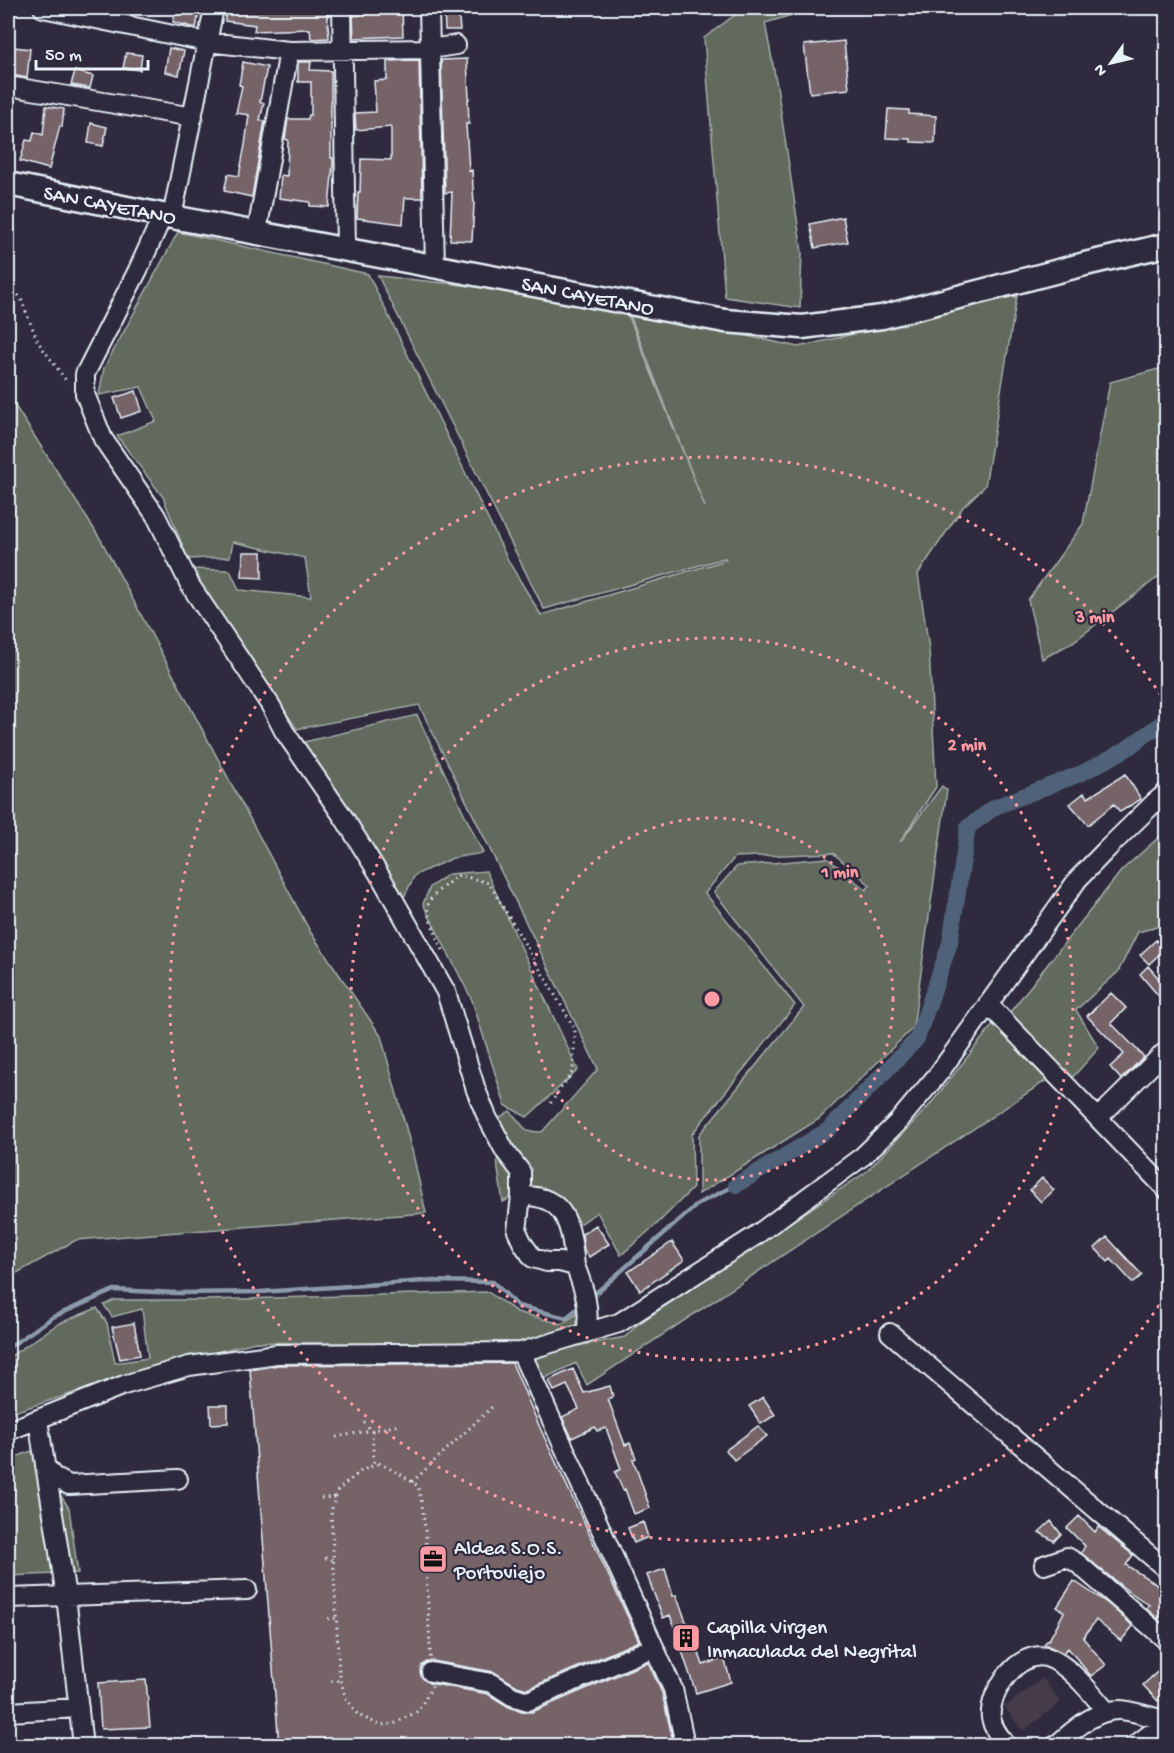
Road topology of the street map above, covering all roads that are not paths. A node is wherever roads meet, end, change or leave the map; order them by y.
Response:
1 (43, 8) edge
2 (214, 8) edge
3 (342, 8) edge
4 (429, 8) edge
5 (207, 42) junction
6 (456, 45) dead end
7 (430, 49) junction
8 (289, 51) junction
9 (343, 52) junction
10 (8, 86) edge
11 (193, 117) junction
12 (8, 184) edge
13 (167, 216) junction
14 (257, 232) junction
15 (1167, 245) edge
16 (345, 249) junction
17 (435, 266) junction
18 (1167, 793) edge
19 (988, 1004) junction
20 (1167, 1051) edge
21 (1098, 1118) junction
22 (1167, 1189) edge
23 (521, 1196) junction
24 (575, 1266) junction
25 (586, 1333) junction
26 (890, 1333) dead end
27 (521, 1352) junction
28 (38, 1420) junction
29 (8, 1431) edge
30 (45, 1466) junction
31 (178, 1479) dead end
32 (1044, 1565) dead end
33 (1167, 1569) edge
34 (247, 1590) dead end
35 (66, 1596) junction
36 (8, 1599) edge
37 (1167, 1640) edge
38 (654, 1647) junction
39 (431, 1672) road end
40 (79, 1708) junction
41 (8, 1712) edge
42 (1107, 1712) junction
43 (1167, 1721) edge
44 (83, 1746) edge
45 (682, 1746) edge
46 (1007, 1746) edge
47 (1055, 1746) edge
48 (1134, 1746) edge

1 - 5 street
2 - 5 street
3 - 9 street
4 - 7 street
5 - 8 street
5 - 11 street
6 - 7 street
7 - 9 street
7 - 17 street
8 - 9 street
8 - 14 street
9 - 16 street
10 - 11 street
11 - 13 street
12 - 13 main road, SAN CAYETANO
13 - 14 main road, SAN CAYETANO
13 - 23 street
14 - 16 main road, SAN CAYETANO
15 - 17 main road, SAN CAYETANO
16 - 17 main road, SAN CAYETANO
18 - 19 street
19 - 21 street
19 - 25 street
20 - 21 street
21 - 22 street
23 - 24 street
23 - 24 street
24 - 25 street
25 - 27 street
26 - 33 street
27 - 28 street
27 - 38 street
28 - 29 street
28 - 30 street
30 - 31 street
30 - 35 street
32 - 37 street
34 - 35 street
35 - 36 street
35 - 40 street
38 - 39 street
38 - 45 street
40 - 41 street
40 - 44 street
42 - 43 street
42 - 46 street
42 - 47 street
43 - 48 street

